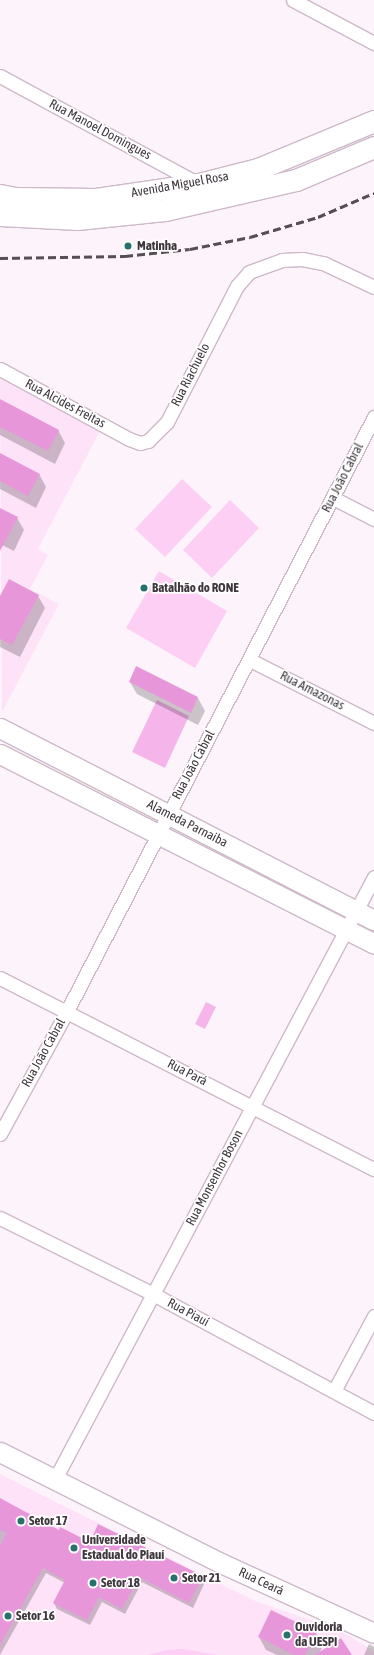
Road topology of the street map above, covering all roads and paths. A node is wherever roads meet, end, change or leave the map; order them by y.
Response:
1 (293, 0) edge
2 (374, 43) edge
3 (0, 76) edge
4 (374, 121) edge
5 (374, 147) edge
6 (199, 184) junction
7 (0, 195) edge
8 (0, 216) edge
9 (374, 287) edge
10 (0, 369) edge
11 (374, 417) edge
12 (129, 439) joint
13 (333, 498) junction
14 (374, 518) edge
15 (250, 660) junction
16 (374, 723) edge
17 (0, 728) edge
18 (0, 754) edge
19 (168, 813) junction
20 (158, 834) junction
21 (374, 877) edge
22 (356, 911) junction
23 (374, 920) edge
24 (346, 930) junction
25 (374, 944) edge
26 (0, 978) edge
27 (67, 1011) junction
28 (253, 1106) junction
29 (0, 1134) edge
30 (374, 1169) edge
31 (0, 1218) edge
32 (153, 1294) junction
33 (374, 1316) edge
34 (334, 1391) junction
35 (374, 1413) edge
36 (0, 1452) edge
37 (55, 1479) junction
38 (374, 1633) edge

1 - 2 street
3 - 6 street, Rua Manoel Domingues
4 - 6 main road, Avenida Miguel Rosa
5 - 8 main road, Avenida Miguel Rosa
6 - 7 main road, Avenida Miguel Rosa
9 - 12 street, Rua Riachuelo
10 - 12 street, Rua Alcides Freitas
11 - 13 street, Rua João Cabral
13 - 14 street
13 - 15 street, Rua João Cabral
15 - 16 street, Rua Amazonas
15 - 19 street, Rua João Cabral
17 - 19 main road, Alameda Parnaiba
18 - 20 main road, Alameda Parnaiba
19 - 20 street, Rua João Cabral
19 - 22 main road, Alameda Parnaiba
20 - 24 main road, Alameda Parnaiba
20 - 27 street, Rua João Cabral
21 - 22 street, Rua Monsenhor Boson
22 - 23 main road, Alameda Parnaiba
22 - 24 street, Rua Monsenhor Boson
24 - 25 main road, Alameda Parnaiba
24 - 28 street, Rua Monsenhor Boson
26 - 27 street, Rua Pará
27 - 28 street, Rua Pará
27 - 29 street, Rua João Cabral
28 - 30 street, Rua Pará
28 - 32 street, Rua Monsenhor Boson
31 - 32 street, Rua Piauí
32 - 34 street, Rua Piauí
32 - 37 street, Rua Monsenhor Boson
33 - 34 street
34 - 35 street, Rua Piauí
36 - 37 main road, Rua Ceará
37 - 38 main road, Rua Ceará

